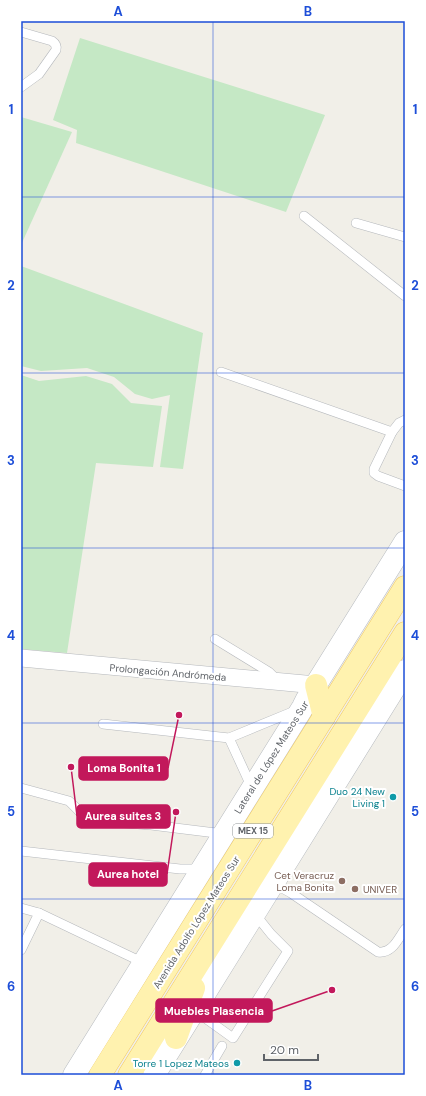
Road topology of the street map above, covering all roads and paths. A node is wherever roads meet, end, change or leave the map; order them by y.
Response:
1 (21, 32) edge
2 (21, 87) edge
3 (304, 216) dead end
4 (356, 223) dead end
5 (405, 237) edge
6 (405, 296) edge
7 (221, 372) dead end
8 (405, 420) edge
9 (392, 432) junction
10 (405, 486) edge
11 (405, 542) edge
12 (405, 587) edge
13 (405, 633) edge
14 (216, 639) dead end
15 (21, 658) edge
16 (404, 674) edge
17 (279, 682) junction
18 (316, 685) junction
19 (303, 707) junction
20 (324, 717) junction
21 (103, 724) dead end
22 (229, 738) junction
23 (21, 788) edge
24 (252, 789) junction
25 (224, 834) junction
26 (21, 852) edge
27 (202, 869) junction
28 (273, 883) junction
29 (21, 908) edge
30 (39, 913) junction
31 (254, 913) junction
32 (405, 929) edge
33 (210, 945) junction
34 (21, 950) edge
35 (144, 963) junction
36 (193, 1010) junction
37 (176, 1038) junction
38 (222, 1046) dead end
39 (74, 1075) edge
40 (100, 1075) edge
41 (129, 1075) edge
42 (154, 1075) edge
43 (205, 1075) edge

1 - 2 lane
3 - 6 lane
4 - 5 lane
7 - 9 lane
8 - 9 lane
9 - 10 lane
11 - 18 main road, Lateral de López Mateos Sur
12 - 20 main road, Avenida Adolfo López Mateos Sur / MEX 15
13 - 33 main road, MEX 15
14 - 17 lane
15 - 17 street, Prolongación Andrómeda
16 - 28 main road
17 - 18 street, Prolongación Andrómeda
18 - 19 main road, Lateral de López Mateos Sur
18 - 20 main road
19 - 22 lane
19 - 24 main road, Lateral de López Mateos Sur
20 - 40 main road, Avenida Adolfo López Mateos Sur / MEX 15
21 - 22 lane
22 - 24 lane
23 - 25 lane
24 - 25 main road, Lateral de López Mateos Sur
25 - 27 main road, Lateral de López Mateos Sur
26 - 27 lane
27 - 35 main road, Lateral de López Mateos Sur
28 - 31 main road
28 - 32 lane
29 - 30 lane
30 - 34 lane
30 - 35 lane
31 - 36 main road
31 - 36 lane
33 - 37 main road
33 - 41 main road, MEX 15
35 - 39 main road, Lateral de López Mateos Sur
36 - 37 main road
37 - 42 main road
38 - 43 lane

